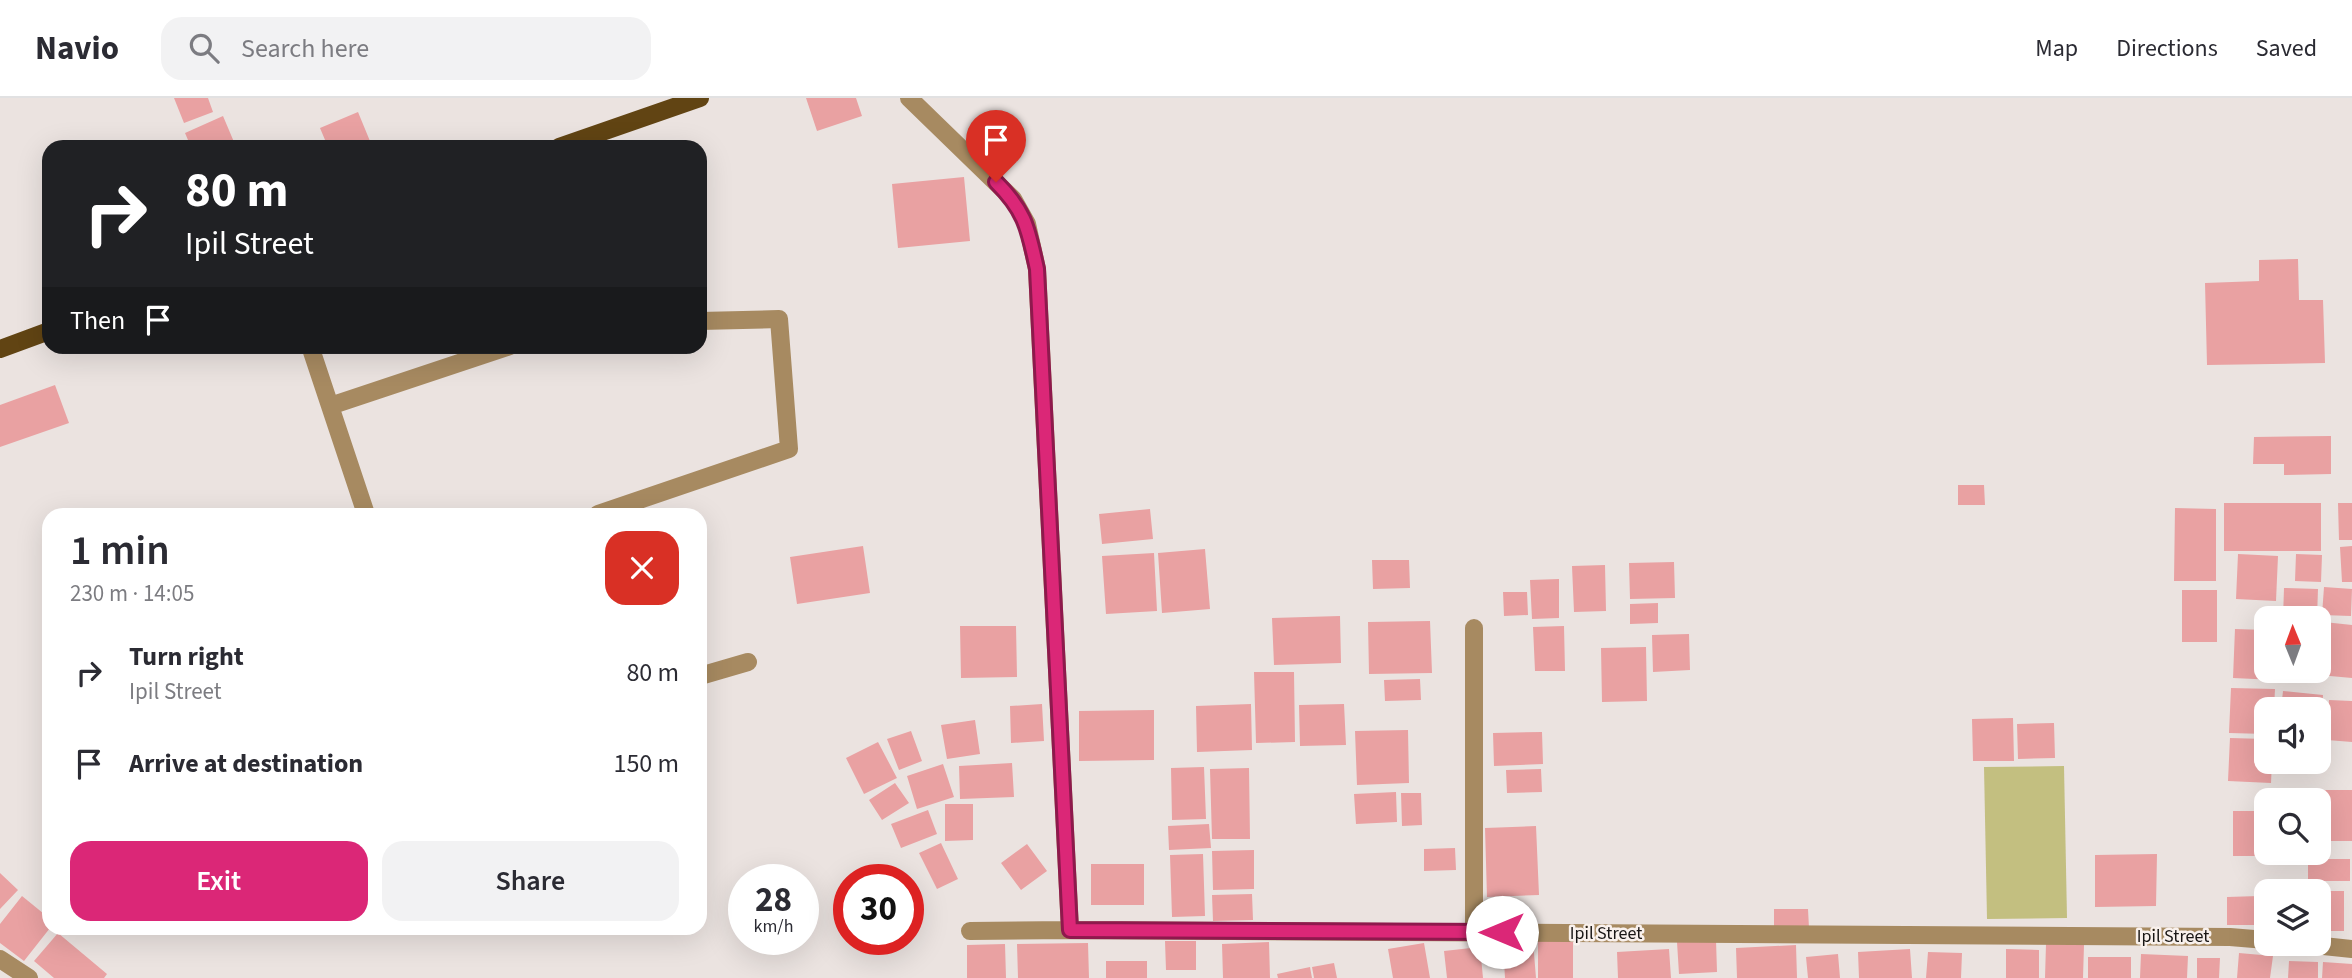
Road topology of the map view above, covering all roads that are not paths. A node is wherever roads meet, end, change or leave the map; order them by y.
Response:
1 (700, 98) edge
2 (909, 98) edge
3 (579, 140) edge
4 (707, 321) edge
5 (42, 334) edge
6 (0, 349) edge
7 (313, 354) edge
8 (486, 354) edge
9 (330, 406) junction
10 (364, 508) edge
11 (615, 508) edge
12 (1474, 628) dead end
13 (748, 662) dead end
14 (707, 674) edge
15 (1070, 930) junction
16 (971, 931) dead end
17 (1474, 932) junction
18 (2254, 939) edge
19 (2331, 947) edge
20 (2352, 949) edge
21 (0, 959) edge
22 (29, 978) edge

1 - 3 main road
2 - 15 street
4 - 11 street
5 - 6 main road
7 - 9 street
8 - 9 street
9 - 10 street
12 - 17 street
13 - 14 street
15 - 16 street, Ipil Street
15 - 17 street, Ipil Street
17 - 18 street, Ipil Street
19 - 20 street
21 - 22 street

